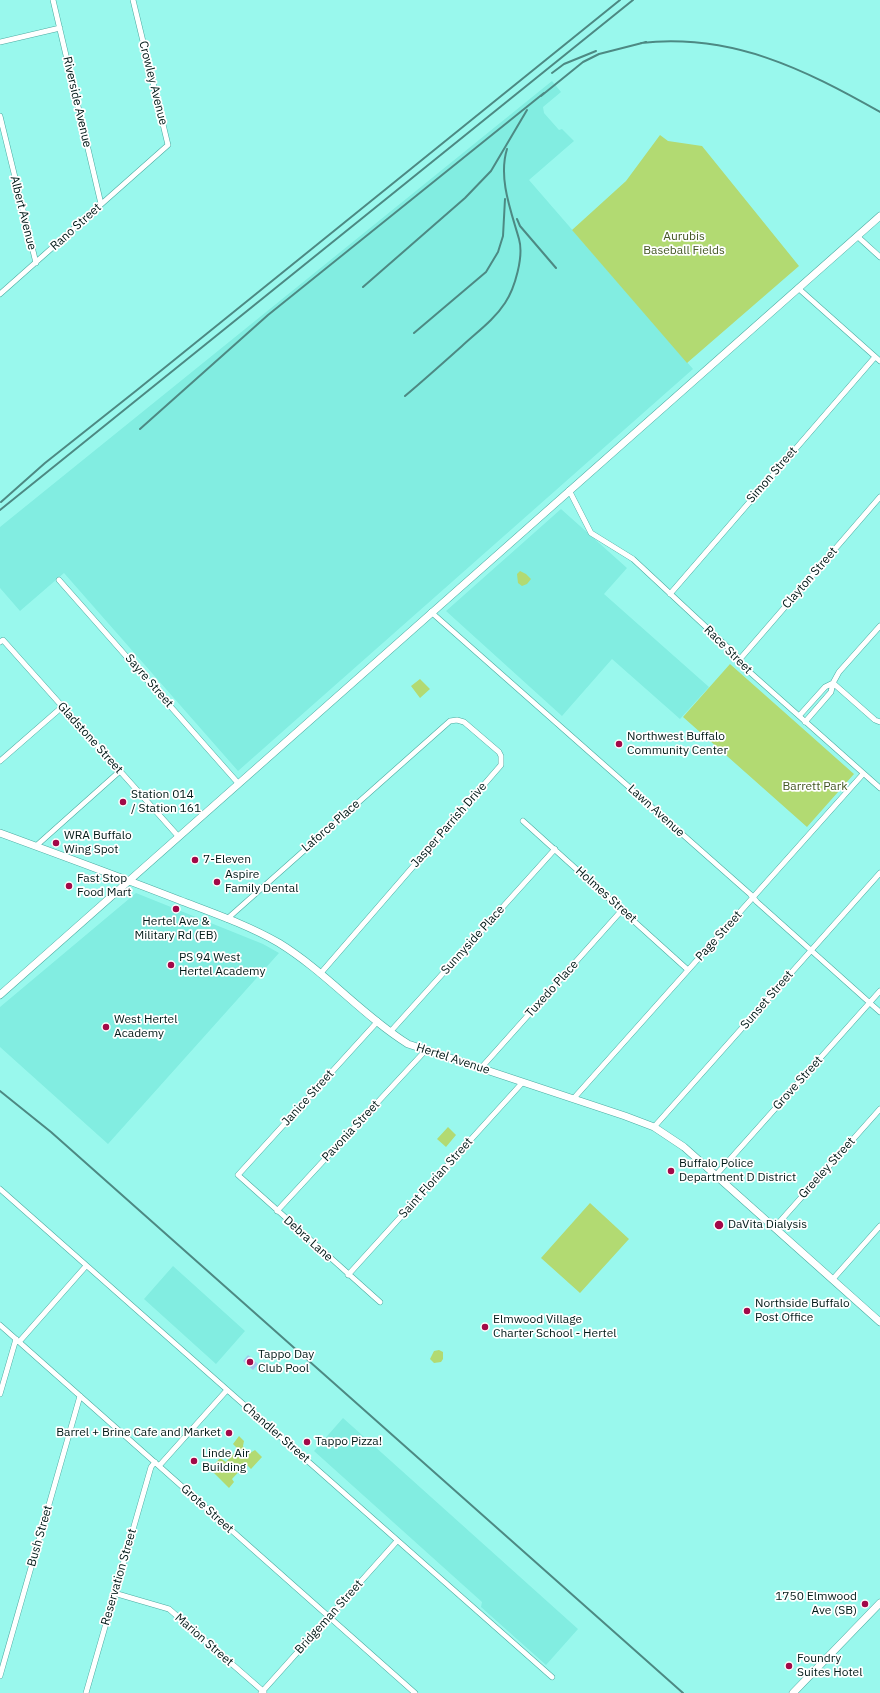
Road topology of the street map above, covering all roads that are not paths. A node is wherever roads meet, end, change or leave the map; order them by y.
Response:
1 (53, 0) edge
2 (133, 0) edge
3 (60, 28) junction
4 (0, 42) edge
5 (0, 116) edge
6 (152, 159) joint
7 (101, 204) junction
8 (880, 216) edge
9 (857, 236) junction
10 (880, 257) edge
11 (36, 263) junction
12 (798, 288) junction
13 (0, 294) edge
14 (875, 357) junction
15 (880, 361) edge
16 (569, 490) junction
17 (880, 497) edge
18 (59, 580) dead end
19 (670, 594) junction
20 (432, 612) junction
21 (880, 626) edge
22 (1, 641) edge
23 (740, 659) junction
24 (833, 683) junction
25 (62, 707) junction
26 (799, 716) junction
27 (805, 722) junction
28 (880, 722) edge
29 (417, 750) joint
30 (0, 762) edge
31 (120, 771) junction
32 (863, 774) junction
33 (238, 783) junction
34 (880, 788) edge
35 (523, 821) dead end
36 (0, 833) edge
37 (178, 836) junction
38 (36, 846) junction
39 (555, 850) junction
40 (880, 873) edge
41 (129, 880) junction
42 (753, 898) junction
43 (622, 910) junction
44 (227, 919) junction
45 (810, 950) junction
46 (688, 970) junction
47 (320, 974) junction
48 (880, 991) edge
49 (0, 995) edge
50 (869, 1003) junction
51 (880, 1012) edge
52 (378, 1021) junction
53 (391, 1032) junction
54 (425, 1050) junction
55 (481, 1068) junction
56 (523, 1082) junction
57 (574, 1098) junction
58 (880, 1108) edge
59 (654, 1127) junction
60 (238, 1175) joint
61 (716, 1175) junction
62 (0, 1189) edge
63 (277, 1211) junction
64 (880, 1226) edge
65 (775, 1227) junction
66 (86, 1266) junction
67 (348, 1275) junction
68 (833, 1279) junction
69 (380, 1302) dead end
70 (880, 1322) edge
71 (0, 1325) edge
72 (17, 1340) junction
73 (227, 1390) junction
74 (0, 1394) edge
75 (80, 1396) junction
76 (157, 1464) junction
77 (397, 1541) junction
78 (114, 1593) junction
79 (880, 1602) edge
80 (329, 1617) junction
81 (0, 1676) edge
82 (552, 1677) dead end
83 (263, 1692) edge
84 (86, 1693) edge
85 (415, 1693) edge
86 (793, 1693) edge

1 - 3 street, Riverside Avenue
2 - 6 street, Crowley Avenue
3 - 4 street
3 - 7 street, Riverside Avenue
5 - 11 street, Albert Avenue
6 - 7 street, Rano Street
7 - 11 street, Rano Street
8 - 9 main road
9 - 10 street
9 - 12 main road
11 - 13 street, Rano Street
12 - 14 street
12 - 16 main road
14 - 15 street
14 - 19 street, Simon Street
16 - 19 street, Race Street
16 - 20 main road
17 - 23 street, Clayton Street
18 - 33 street, Sayre Street
19 - 23 street, Race Street
20 - 33 main road
20 - 42 street, Lawn Avenue
21 - 24 street
22 - 25 street, Gladstone Street
23 - 26 street, Race Street
24 - 26 street
24 - 27 street
24 - 28 street
25 - 30 street
25 - 31 street, Gladstone Street
26 - 27 street, Race Street
27 - 32 street, Race Street
29 - 44 street, Laforce Place
29 - 47 street, Jasper Parrish Drive
31 - 37 street, Gladstone Street
31 - 38 street
32 - 34 street, Race Street
32 - 42 street, Page Street
33 - 37 main road
35 - 39 street, Holmes Street
36 - 38 main road, Hertel Avenue
37 - 41 main road
38 - 41 main road, Hertel Avenue
39 - 43 street, Holmes Street
39 - 53 street, Sunnyside Place
40 - 45 street, Sunset Street
41 - 44 main road, Hertel Avenue
41 - 49 main road
42 - 45 street, Lawn Avenue
42 - 46 street, Page Street
43 - 46 street, Holmes Street
43 - 55 street, Tuxedo Place
44 - 47 main road, Hertel Avenue
45 - 50 street, Lawn Avenue
45 - 59 street, Sunset Street
46 - 57 street, Page Street
47 - 52 main road, Hertel Avenue
48 - 50 street, Grove Street
50 - 51 street, Lawn Avenue
50 - 61 street, Grove Street
52 - 53 main road, Hertel Avenue
52 - 60 street, Janice Street
53 - 54 main road, Hertel Avenue
54 - 55 main road, Hertel Avenue
54 - 63 street, Pavonia Street
55 - 56 main road, Hertel Avenue
56 - 57 main road, Hertel Avenue
56 - 67 street, Saint Florian Street
57 - 59 main road, Hertel Avenue
58 - 65 street, Greeley Street
59 - 61 main road, Hertel Avenue
60 - 63 street, Debra Lane
61 - 65 main road, Hertel Avenue
62 - 66 street, Chandler Street
63 - 67 street, Debra Lane
64 - 68 street
65 - 68 main road, Hertel Avenue
66 - 72 street
66 - 73 street, Chandler Street
67 - 69 street, Debra Lane
68 - 70 main road, Hertel Avenue
71 - 72 street, Grote Street
72 - 74 street
72 - 75 street, Grote Street
73 - 76 street, Reservation Street
73 - 77 street, Chandler Street
75 - 76 street, Grote Street
75 - 81 street, Bush Street
76 - 78 street, Reservation Street
76 - 80 street, Grote Street
77 - 80 street, Bridgeman Street
77 - 82 street, Chandler Street
78 - 83 street, Marion Street
78 - 84 street, Reservation Street
79 - 86 main road
80 - 83 street, Bridgeman Street
80 - 85 street, Grote Street

